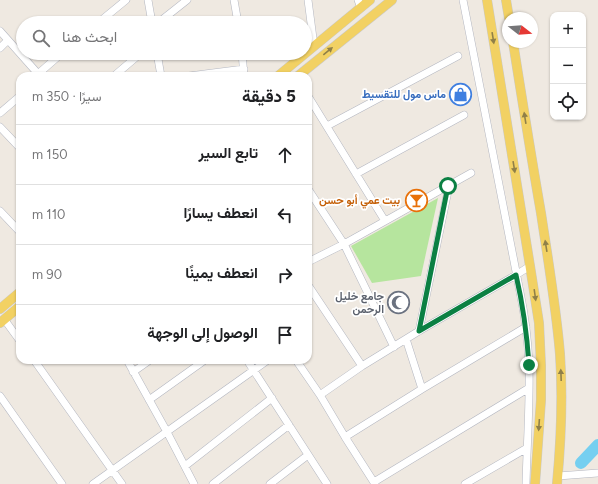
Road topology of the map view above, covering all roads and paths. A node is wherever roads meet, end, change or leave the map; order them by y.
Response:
1 (126, 0) edge
2 (148, 0) edge
3 (187, 0) edge
4 (308, 0) edge
5 (370, 0) edge
6 (392, 0) edge
7 (463, 0) edge
8 (487, 0) edge
9 (506, 0) edge
10 (237, 1) edge
11 (359, 4) edge
12 (508, 12) edge
13 (107, 16) edge
14 (151, 16) edge
15 (167, 16) edge
16 (238, 16) edge
17 (310, 16) edge
18 (0, 31) edge
19 (312, 31) edge
20 (8, 40) junction
21 (314, 46) joint
22 (0, 48) edge
23 (514, 48) edge
24 (16, 49) edge
25 (458, 56) dead end
26 (26, 60) edge
27 (55, 60) edge
28 (133, 60) edge
29 (158, 60) edge
30 (243, 60) edge
31 (297, 60) edge
32 (36, 72) edge
33 (42, 72) edge
34 (119, 72) edge
35 (160, 72) edge
36 (244, 72) edge
37 (283, 72) edge
38 (303, 72) edge
39 (16, 99) edge
40 (312, 102) edge
41 (0, 113) edge
42 (464, 115) dead end
43 (0, 126) edge
44 (327, 126) junction
45 (16, 144) edge
46 (471, 173) dead end
47 (356, 174) junction
48 (448, 186) junction
49 (312, 195) edge
50 (0, 211) edge
51 (385, 220) junction
52 (16, 228) edge
53 (344, 244) junction
54 (312, 260) edge
55 (530, 266) junction
56 (516, 275) junction
57 (312, 291) edge
58 (16, 295) edge
59 (1, 307) edge
60 (16, 309) edge
61 (2, 321) edge
62 (526, 327) junction
63 (419, 331) junction
64 (16, 337) edge
65 (406, 339) junction
66 (394, 346) junction
67 (37, 364) edge
68 (129, 364) edge
69 (144, 364) edge
70 (198, 364) edge
71 (250, 364) edge
72 (262, 364) edge
73 (299, 364) edge
74 (362, 366) junction
75 (254, 370) junction
76 (133, 372) junction
77 (529, 388) junction
78 (422, 389) junction
79 (320, 395) junction
80 (0, 396) edge
81 (272, 398) junction
82 (149, 400) junction
83 (289, 425) junction
84 (167, 432) junction
85 (345, 437) junction
86 (527, 448) junction
87 (308, 455) junction
88 (185, 466) junction
89 (112, 470) junction
90 (598, 473) edge
91 (557, 480) edge
92 (325, 483) edge
93 (374, 483) edge
94 (62, 484) edge
95 (93, 484) edge
96 (122, 484) edge
97 (194, 484) edge
98 (213, 484) edge
99 (270, 484) edge
100 (465, 484) edge
101 (526, 484) edge
102 (535, 484) edge

1 - 13 street
2 - 14 street
3 - 15 street
4 - 17 street
5 - 11 main road
38 -> 6 main road
7 - 56 street
8 -> 55 main road
9 - 12 main road
10 - 16 street
11 - 21 main road
18 - 20 street
19 - 21 street
20 - 22 street
20 - 24 street
91 -> 23 main road
25 - 44 street
26 - 32 street
27 - 33 street
28 - 34 street
29 - 35 street
30 - 36 street
31 - 37 main road
39 - 41 street
40 - 44 street
42 - 47 street
43 - 45 street
44 - 47 street
46 - 48 street
47 - 51 street
48 - 51 street
48 - 63 street
49 - 53 street
50 - 52 street
51 - 53 street
53 - 54 street
53 - 66 street
55 - 56 street
55 -> 102 main road
56 - 62 street
56 - 63 street
57 - 74 street
58 - 59 main road
60 - 61 main road
61 - 64 street
62 - 77 street
62 - 78 street
63 - 65 street
65 - 66 street
65 - 78 street
66 - 74 street
67 - 89 street
68 - 76 street
69 - 76 street
70 - 82 street
71 - 75 street
72 - 75 street
73 - 79 street
74 - 79 street
75 - 81 street
75 - 84 street
76 - 82 street
77 - 86 street
77 - 93 street
78 - 85 street
79 - 85 street
80 - 94 street
81 - 83 street
81 - 88 street
82 - 84 street
83 - 87 street
83 - 98 street
84 - 88 street
84 - 89 street
85 - 93 street
86 - 100 street
86 - 101 street
87 - 92 street
87 - 99 street
88 - 97 street
89 - 95 street
89 - 96 street
90 - 91 street

